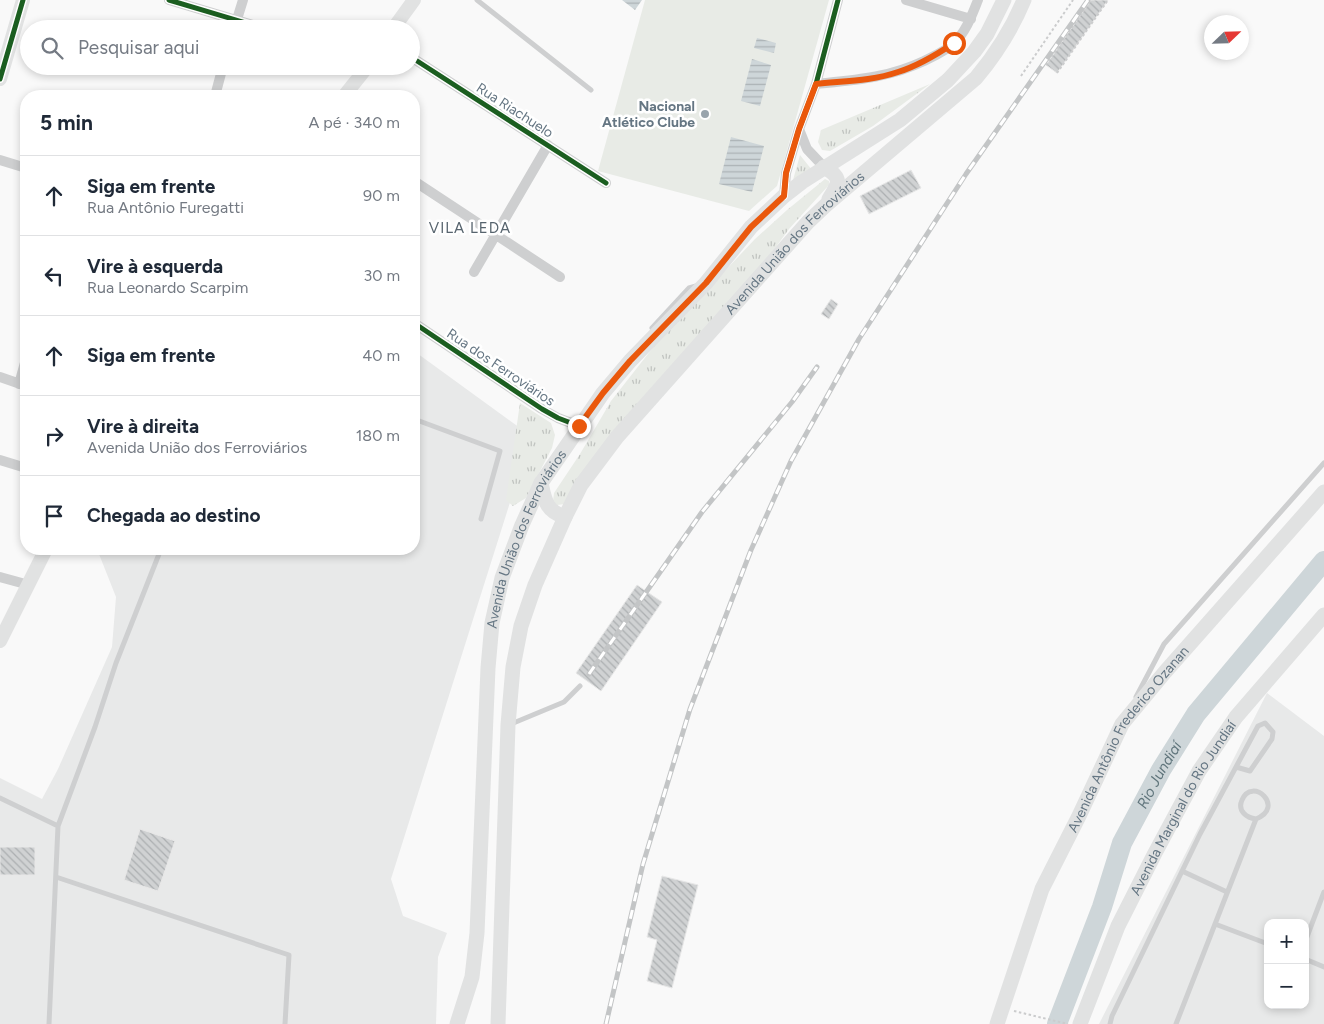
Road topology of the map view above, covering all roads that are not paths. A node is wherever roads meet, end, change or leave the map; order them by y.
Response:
1 (23, 0) edge
2 (169, 0) edge
3 (242, 0) edge
4 (414, 0) edge
5 (477, 0) edge
6 (838, 0) edge
7 (906, 0) edge
8 (978, 0) edge
9 (1004, 0) edge
10 (1024, 0) edge
11 (971, 19) junction
12 (224, 20) edge
13 (236, 20) edge
14 (400, 20) edge
15 (420, 63) edge
16 (221, 75) edge
17 (361, 75) edge
18 (0, 80) edge
19 (816, 84) junction
20 (217, 90) edge
21 (349, 90) edge
22 (591, 90) dead end
23 (799, 129) junction
24 (548, 145) junction
25 (0, 160) edge
26 (20, 166) edge
27 (824, 168) junction
28 (606, 184) dead end
29 (420, 185) edge
30 (784, 196) junction
31 (826, 205) junction
32 (494, 235) junction
33 (474, 272) dead end
34 (560, 277) dead end
35 (420, 327) edge
36 (0, 377) edge
37 (20, 384) edge
38 (420, 421) edge
39 (579, 426) junction
40 (0, 460) edge
41 (1324, 463) edge
42 (20, 466) edge
43 (541, 483) junction
44 (1324, 492) edge
45 (565, 517) junction
46 (481, 519) dead end
47 (43, 555) edge
48 (159, 555) edge
49 (0, 577) edge
50 (29, 585) junction
51 (1324, 614) edge
52 (0, 641) edge
53 (580, 686) dead end
54 (1122, 724) junction
55 (508, 725) junction
56 (1236, 767) junction
57 (0, 798) edge
58 (1256, 819) junction
59 (58, 826) junction
60 (1182, 871) junction
61 (56, 877) junction
62 (1228, 892) junction
63 (1324, 892) edge
64 (1215, 924) junction
65 (1309, 931) edge
66 (1264, 942) edge
67 (1309, 961) edge
68 (1324, 967) edge
69 (49, 1024) edge
70 (285, 1024) edge
71 (457, 1024) edge
72 (498, 1024) edge
73 (997, 1024) edge
74 (1080, 1024) edge
75 (1110, 1024) edge
76 (1176, 1024) edge

1 - 18 main road
2 - 12 street
3 - 13 street
4 - 14 main road
5 - 22 lane
6 - 19 street
7 - 11 street
8 - 11 street
9 - 27 main road, Avenida União dos Ferroviários
10 - 31 main road, Avenida União dos Ferroviários
11 - 19 street
15 - 24 street, Rua Riachuelo
16 - 20 street
17 - 21 main road
19 - 23 street
23 - 27 street
23 - 30 street
24 - 28 street, Rua Riachuelo
24 - 32 street
25 - 26 street
27 - 30 main road, Avenida União dos Ferroviários
27 - 31 main road
29 - 32 street
30 - 39 main road, Avenida União dos Ferroviários
31 - 45 main road, Avenida União dos Ferroviários
32 - 33 street
32 - 34 street
35 - 39 street, Rua dos Ferroviários
36 - 37 street
38 - 46 lane
39 - 43 main road, Avenida União dos Ferroviários
40 - 42 street
41 - 54 lane
43 - 45 main road
43 - 71 main road, Avenida União dos Ferroviários
44 - 54 main road, Avenida Antônio Frederico Ozanan
45 - 55 main road, Avenida União dos Ferroviários
47 - 50 main road
48 - 59 lane
49 - 50 street
50 - 52 main road
51 - 74 main road, Avenida Marginal do Rio Jundiaí
53 - 55 lane
54 - 73 main road, Avenida Antônio Frederico Ozanan
55 - 72 main road, Avenida União dos Ferroviários
56 - 56 lane
56 - 60 lane
57 - 59 lane
58 - 58 lane
58 - 62 lane
59 - 61 lane
60 - 62 lane
60 - 75 lane
61 - 69 lane
61 - 70 lane
62 - 64 lane
63 - 65 lane
64 - 66 lane
64 - 76 lane
67 - 68 lane

